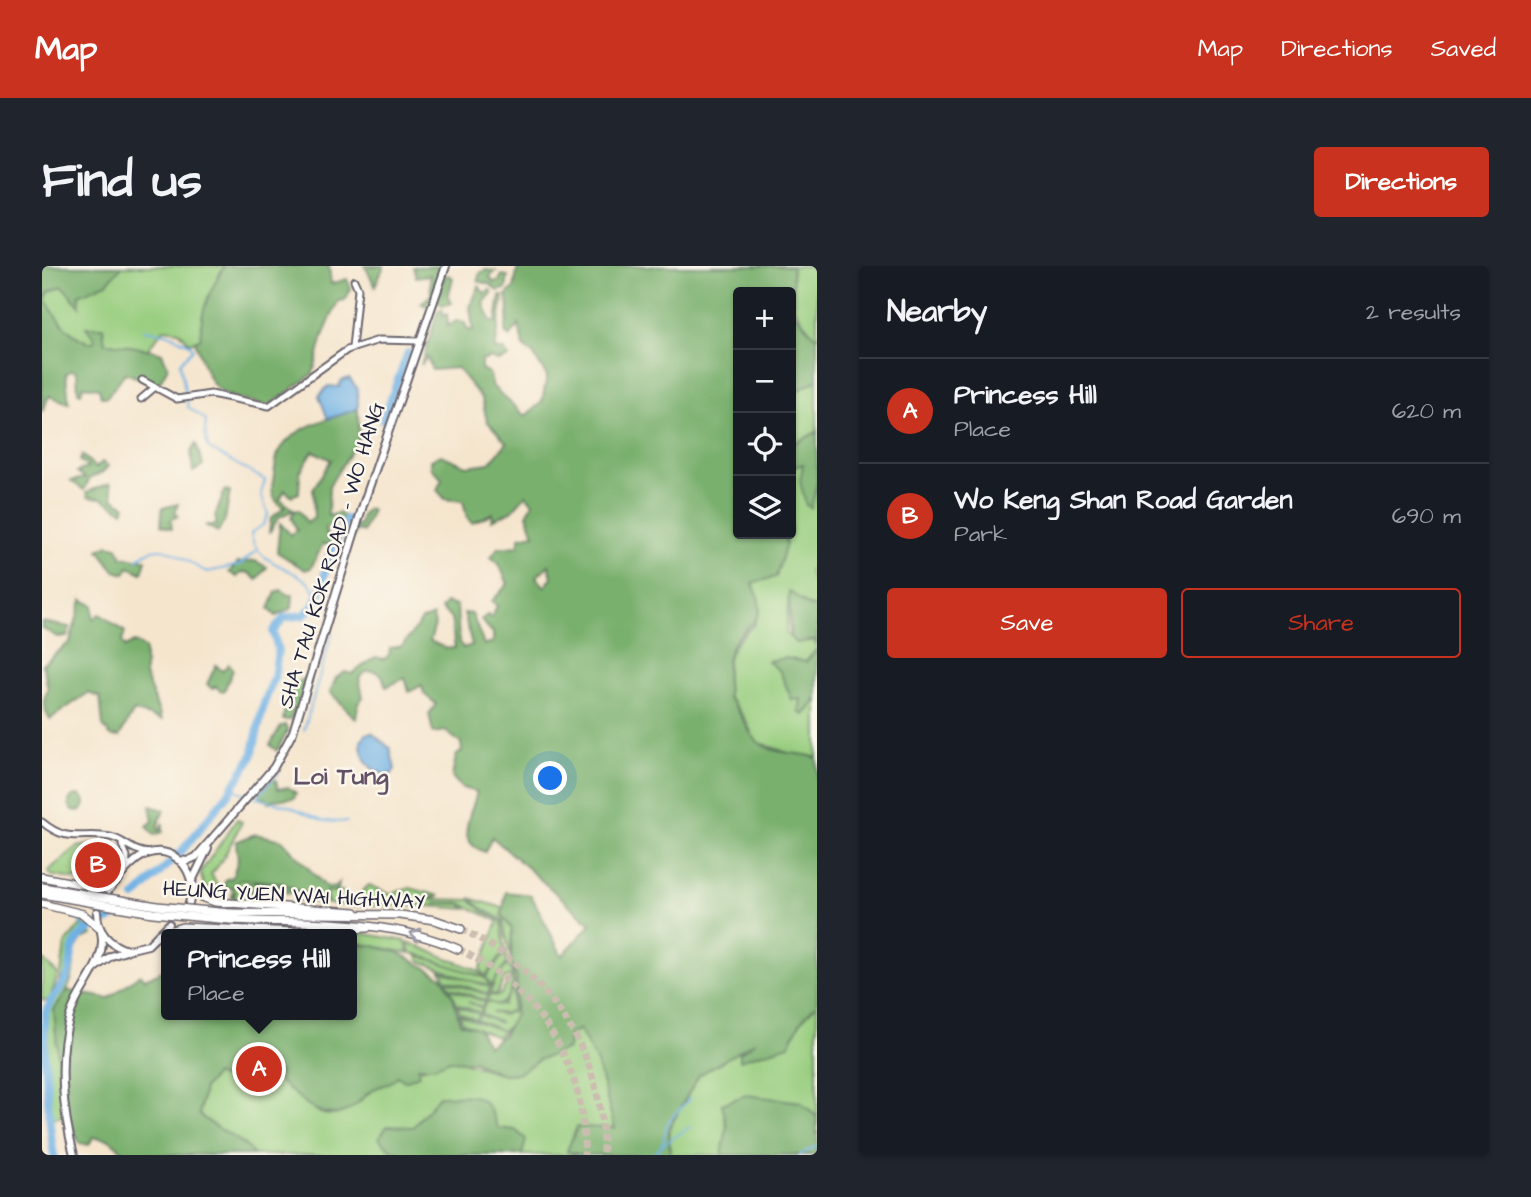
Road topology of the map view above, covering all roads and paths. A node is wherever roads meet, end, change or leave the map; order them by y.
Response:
1 (446, 266) edge
2 (354, 280) dead end
3 (419, 341) junction
4 (352, 348) junction
5 (142, 380) dead end
6 (154, 388) junction
7 (141, 399) dead end
8 (42, 822) edge
9 (216, 835) junction
10 (120, 842) junction
11 (154, 853) junction
12 (183, 862) junction
13 (124, 874) junction
14 (42, 877) edge
15 (117, 881) junction
16 (193, 884) junction
17 (42, 887) edge
18 (107, 892) dead end
19 (42, 894) edge
20 (189, 903) dead end
21 (42, 904) edge
22 (373, 915) junction
23 (230, 917) junction
24 (169, 924) dead end
25 (389, 927) junction
26 (164, 929) edge
27 (174, 929) edge
28 (226, 929) edge
29 (351, 929) edge
30 (461, 929) tunnel mouth
31 (102, 933) junction
32 (159, 934) edge
33 (458, 949) tunnel mouth
34 (130, 950) junction
35 (95, 968) junction
36 (74, 1155) edge

1 - 3 main road, SHA TAU KOK ROAD – WO HANG
2 - 4 street
3 - 4 street
3 - 9 main road, SHA TAU KOK ROAD – WO HANG
4 - 6 street
5 - 6 street
6 - 7 street
8 - 10 street
9 - 12 main road, SHA TAU KOK ROAD – WO HANG
9 - 16 main road, SHA TAU KOK ROAD – WO HANG
10 - 11 street
10 - 13 street
11 - 12 main road
11 - 13 main road
12 - 16 main road
13 - 15 main road
14 - 15 highway
15 - 18 main road
16 - 20 main road, SHA TAU KOK ROAD – WO HANG
16 - 22 highway
17 - 23 highway, HEUNG YUEN WAI HIGHWAY, bridge
19 - 23 highway, HEUNG YUEN WAI HIGHWAY, bridge
21 - 31 highway
22 - 23 highway, HEUNG YUEN WAI HIGHWAY
22 - 30 highway, HEUNG YUEN WAI HIGHWAY
23 - 25 highway, HEUNG YUEN WAI HIGHWAY
24 - 26 main road
25 - 29 highway
33 -> 25 highway, HEUNG YUEN WAI HIGHWAY
27 - 28 highway
31 - 34 main road
31 - 35 main road
32 - 34 main road
34 - 35 main road
35 - 36 main road

